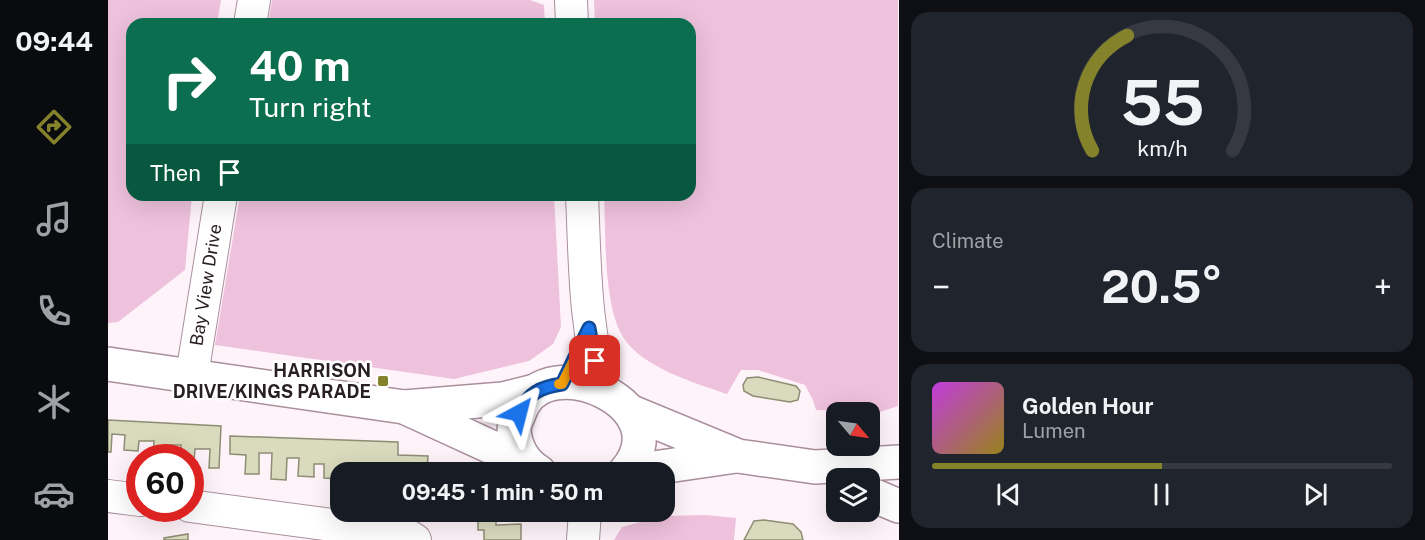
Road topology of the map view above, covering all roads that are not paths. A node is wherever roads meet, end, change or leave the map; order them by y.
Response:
1 (254, 0) edge
2 (570, 0) edge
3 (251, 18) edge
4 (572, 18) edge
5 (220, 201) edge
6 (582, 201) edge
7 (589, 328) junction
8 (108, 364) edge
9 (192, 375) junction
10 (549, 387) junction
11 (617, 401) junction
12 (404, 407) junction
13 (738, 456) junction
14 (521, 462) edge
15 (529, 462) edge
16 (631, 462) edge
17 (898, 462) edge
18 (675, 465) edge
19 (859, 468) edge
20 (826, 473) edge
21 (108, 496) edge
22 (126, 498) edge
23 (880, 498) edge
24 (898, 506) edge
25 (204, 508) edge
26 (415, 540) edge

1 - 3 street
2 - 4 street
5 - 9 street, Bay View Drive
6 - 7 street
7 - 10 street
7 - 11 street
8 - 9 main road
9 - 12 main road
10 - 11 main road
10 - 12 main road
10 - 15 main road
11 - 13 main road
11 - 16 main road
12 - 14 main road
13 - 18 main road
13 - 20 main road
17 - 19 main road
21 - 22 street
23 - 24 main road
25 - 26 street

